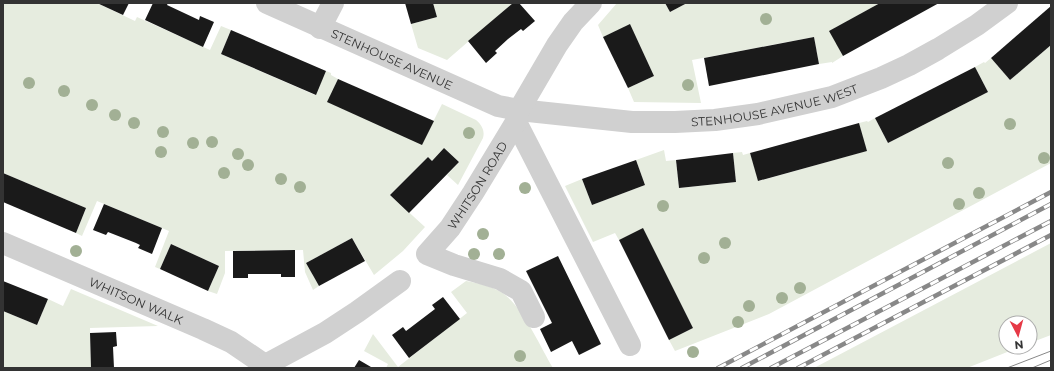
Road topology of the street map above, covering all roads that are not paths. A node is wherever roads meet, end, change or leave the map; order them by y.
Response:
1 (267, 3) edge
2 (333, 3) edge
3 (591, 3) edge
4 (1007, 3) edge
5 (320, 28) junction
6 (518, 116) junction
7 (3, 243) edge
8 (400, 281) dead end
9 (534, 318) dead end
10 (630, 345) dead end
11 (262, 366) edge

1 - 5 street, STENHOUSE AVENUE
2 - 5 street
3 - 6 street, WHITSON ROAD
4 - 6 street, STENHOUSE AVENUE WEST
5 - 6 street, STENHOUSE AVENUE
6 - 9 street, WHITSON ROAD
6 - 10 street
7 - 11 street, WHITSON WALK
8 - 11 street

